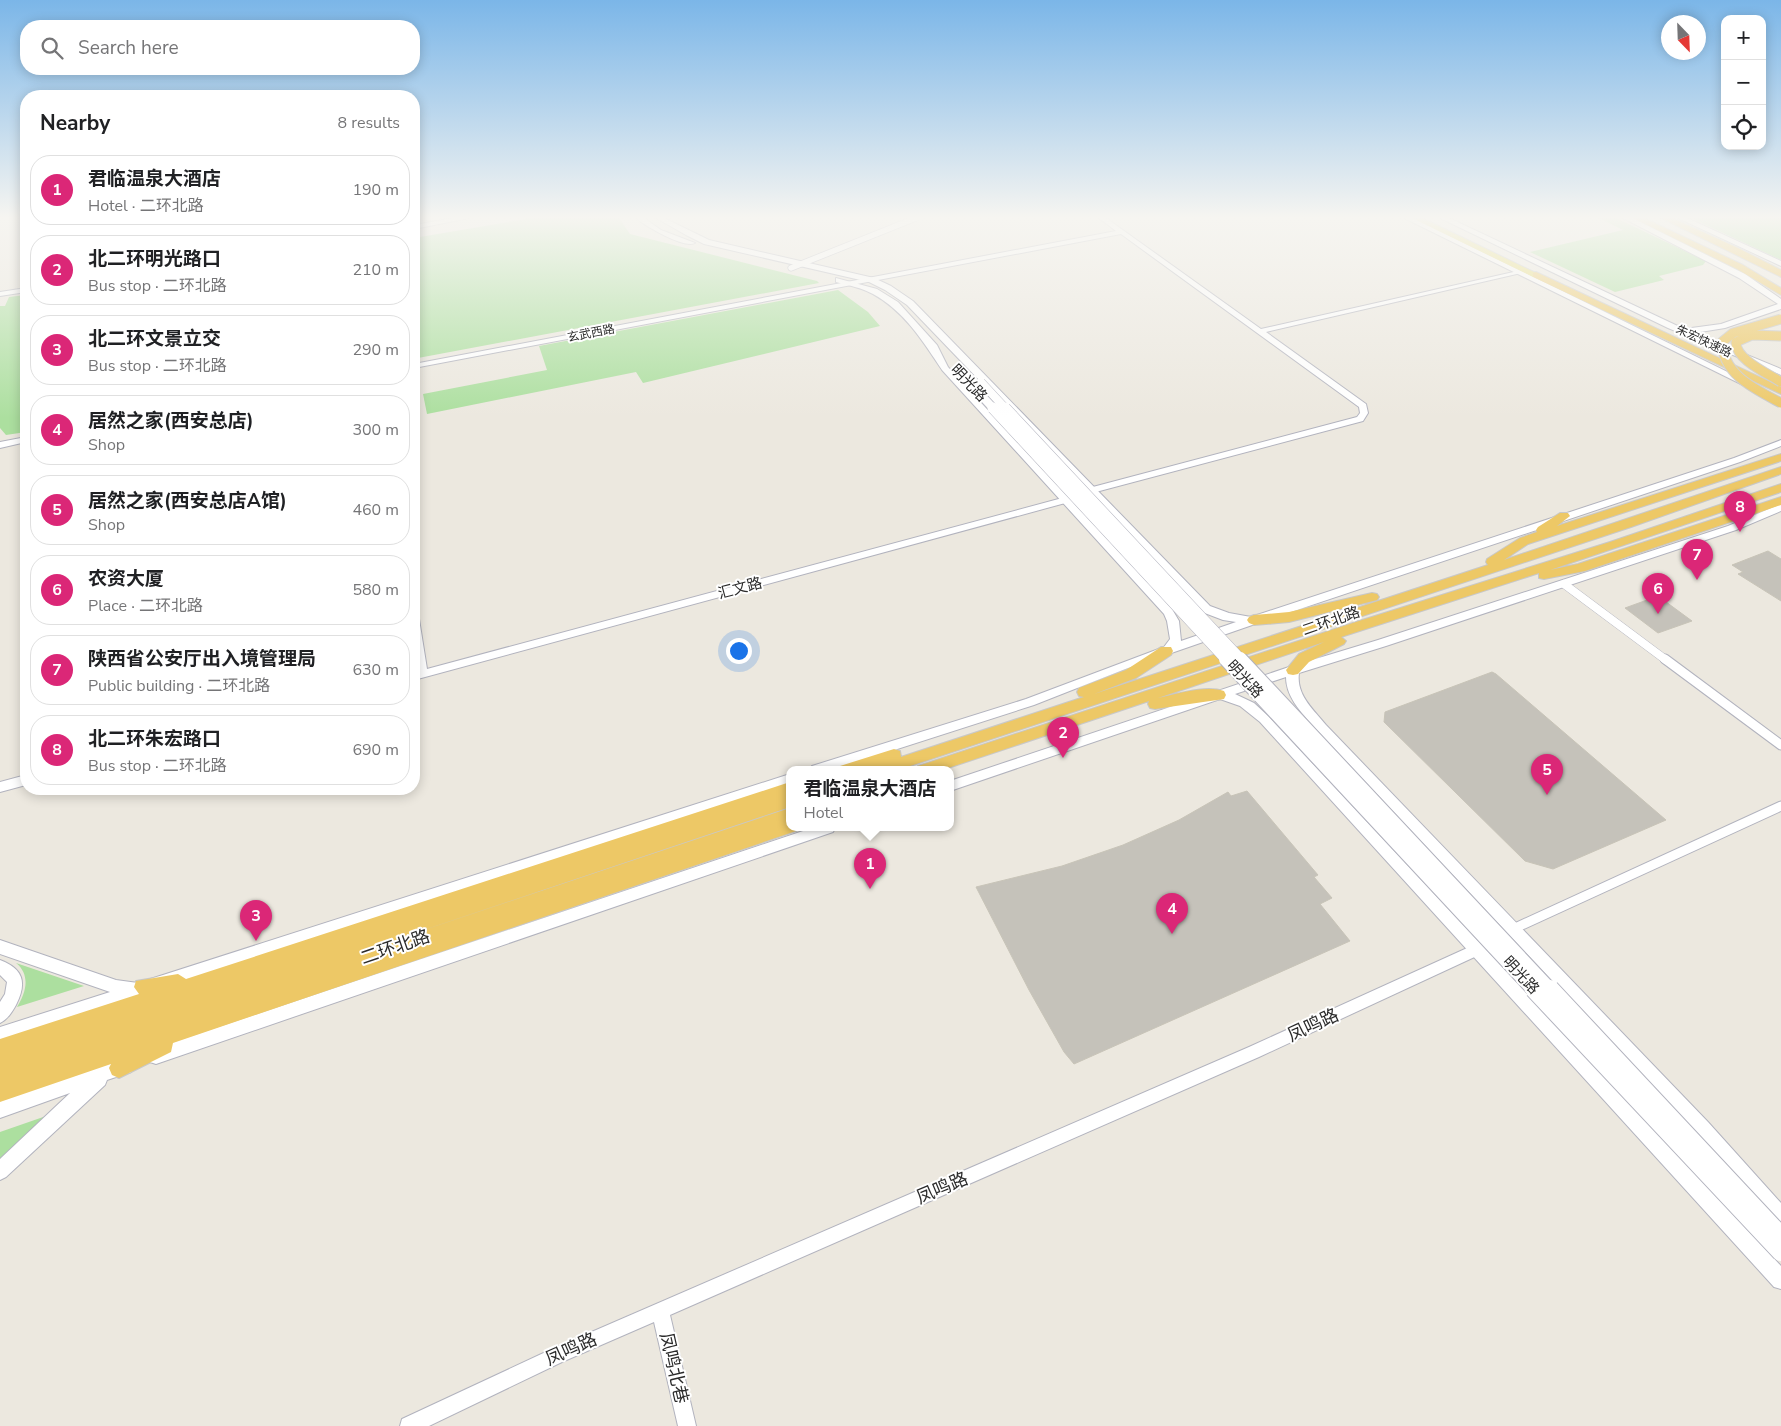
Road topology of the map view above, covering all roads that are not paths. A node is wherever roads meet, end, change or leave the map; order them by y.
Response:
1 (848, 285) edge
2 (853, 285) edge
3 (881, 285) edge
4 (1195, 285) edge
5 (1467, 285) edge
6 (1542, 285) edge
7 (1556, 285) edge
8 (1573, 285) edge
9 (1583, 285) edge
10 (1754, 285) edge
11 (1769, 285) edge
12 (20, 287) edge
13 (0, 290) edge
14 (20, 291) edge
15 (1781, 292) edge
16 (0, 294) edge
17 (1781, 304) edge
18 (1781, 319) edge
19 (1671, 326) junction
20 (1260, 331) junction
21 (1781, 336) edge
22 (929, 342) junction
23 (420, 365) edge
24 (1781, 372) edge
25 (970, 373) junction
26 (1781, 382) edge
27 (1781, 391) edge
28 (1781, 399) edge
29 (1781, 404) edge
30 (20, 441) edge
31 (1781, 443) edge
32 (0, 445) edge
33 (1781, 457) edge
34 (1781, 470) edge
35 (1781, 488) edge
36 (1092, 490) junction
37 (1066, 500) junction
38 (1781, 501) edge
39 (1781, 507) edge
40 (1564, 516) junction
41 (1524, 541) junction
42 (1618, 555) junction
43 (1505, 578) junction
44 (1480, 579) junction
45 (1564, 584) junction
46 (1436, 585) junction
47 (1372, 597) junction
48 (1254, 620) junction
49 (1339, 641) junction
50 (1166, 651) junction
51 (1293, 670) junction
52 (420, 674) edge
53 (1084, 692) junction
54 (1219, 695) junction
55 (1155, 704) junction
56 (1781, 745) edge
57 (905, 751) junction
58 (830, 766) edge
59 (858, 766) edge
60 (877, 766) edge
61 (892, 766) edge
62 (936, 766) edge
63 (954, 771) edge
64 (786, 780) edge
65 (20, 782) edge
66 (954, 785) edge
67 (0, 788) edge
68 (786, 789) edge
69 (786, 801) edge
70 (1781, 806) edge
71 (786, 816) edge
72 (782, 829) edge
73 (819, 831) edge
74 (720, 838) junction
75 (627, 854) junction
76 (543, 870) junction
77 (1513, 929) junction
78 (0, 947) edge
79 (1476, 950) junction
80 (0, 967) edge
81 (212, 979) junction
82 (143, 987) junction
83 (0, 1015) edge
84 (217, 1019) junction
85 (0, 1034) edge
86 (0, 1048) edge
87 (0, 1062) edge
88 (119, 1068) junction
89 (0, 1080) edge
90 (0, 1092) edge
91 (0, 1110) edge
92 (0, 1171) edge
93 (1781, 1217) edge
94 (1781, 1236) edge
95 (1781, 1252) edge
96 (1781, 1280) edge
97 (660, 1310) junction
98 (409, 1426) edge
99 (687, 1426) edge

1 - 23 street, 玄武西路
2 - 22 main road, 明光路
3 - 25 main road, 明光路
4 - 20 street
5 - 20 street
6 - 28 main road
7 - 27 highway, 朱宏快速路, bridge
8 - 26 highway, 朱宏快速路, bridge
9 - 19 main road
10 - 17 main road
11 - 15 highway
12 - 13 street
14 - 16 street
17 - 19 main road
18 - 29 highway, bridge
19 - 24 main road
20 - 36 street
21 - 26 highway, bridge
22 - 25 main road, 明光路
22 - 37 main road
25 - 36 main road
25 - 94 main road, 明光路, bridge
25 - 95 main road, 明光路, bridge
30 - 32 street
31 - 40 main road
33 - 41 highway
34 - 44 highway, 二环北路
35 - 42 highway, 二环北路
36 - 48 main road
37 - 50 main road
37 - 52 street, 汇文路
38 - 42 highway
39 - 42 main road
40 - 41 highway
40 - 48 main road
41 - 44 highway
42 - 43 highway, 二环北路
42 - 43 highway
42 - 45 main road
43 - 44 highway, 二环北路
44 - 46 highway, 二环北路
44 - 49 highway
44 - 62 highway, 二环北路
45 - 51 main road
45 - 56 street
46 - 47 highway
46 - 61 highway, 二环北路
47 - 48 highway
47 - 53 highway
48 - 50 main road
49 - 51 highway
49 - 55 highway
50 - 53 highway
50 - 58 main road
51 - 54 main road
51 - 77 main road
53 - 57 highway
54 - 55 highway
54 - 66 main road
54 - 79 main road
55 - 63 highway
57 - 59 highway
57 - 60 highway
64 - 82 main road
65 - 67 street
68 - 76 highway
69 - 75 highway, 二环北路
70 - 77 street
71 - 74 highway, 二环北路
72 - 74 highway
72 - 84 highway
73 - 88 main road
74 - 89 highway, 二环北路
75 - 76 highway
75 - 87 highway, 二环北路
76 - 81 highway
77 - 93 main road
78 - 82 main road
79 - 96 main road
79 - 97 street, 凤鸣路
80 - 83 main road
81 - 82 highway
81 - 86 highway
82 - 85 main road
84 - 88 highway
84 - 90 highway
88 - 91 main road
88 - 92 main road
97 - 98 street, 凤鸣路
97 - 99 street, 凤鸣北巷

